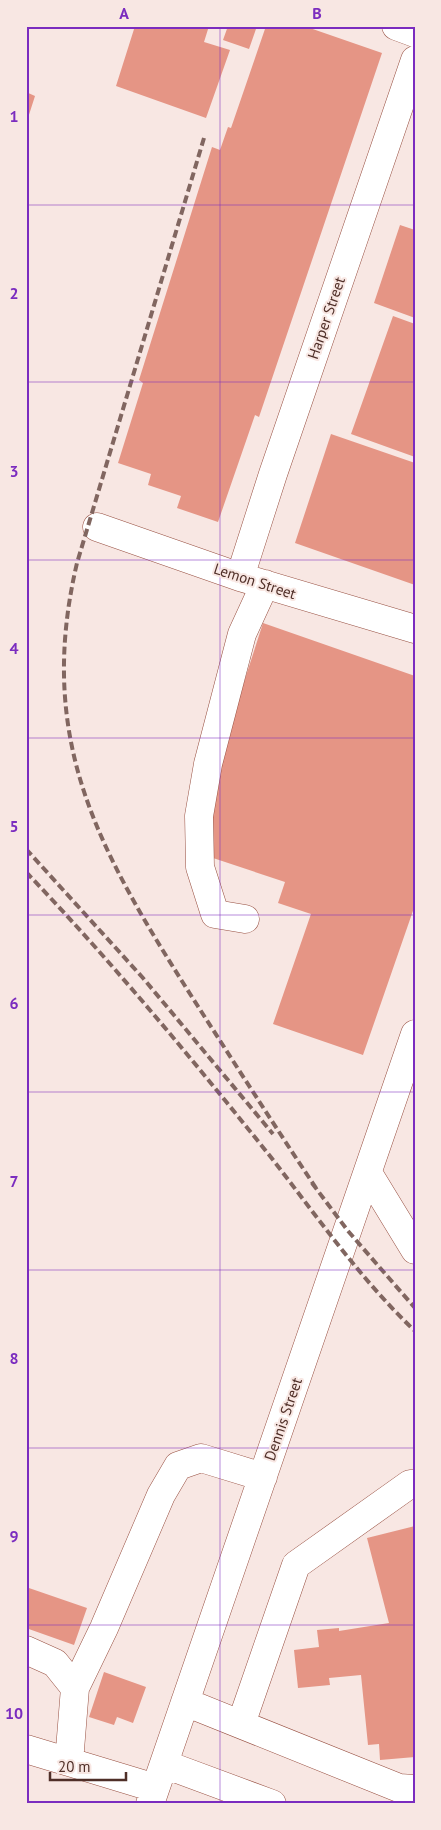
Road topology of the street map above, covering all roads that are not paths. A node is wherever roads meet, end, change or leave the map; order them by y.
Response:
1 (396, 26) edge
2 (415, 32) edge
3 (415, 60) edge
4 (97, 527) dead end
5 (252, 581) junction
6 (415, 629) edge
7 (245, 919) dead end
8 (415, 1034) edge
9 (368, 1173) junction
10 (415, 1250) edge
11 (263, 1477) junction
12 (415, 1484) edge
13 (26, 1650) edge
14 (75, 1688) junction
15 (185, 1702) junction
16 (241, 1724) junction
17 (26, 1749) edge
18 (69, 1762) junction
19 (156, 1786) edge
20 (415, 1789) edge
21 (272, 1804) edge

1 - 2 street
3 - 5 street, Harper Street
4 - 5 street, Lemon Street
5 - 6 street, Lemon Street
5 - 7 street, Harper Street
8 - 9 street, Dennis Street
9 - 10 street
9 - 11 street, Dennis Street
11 - 14 street
11 - 15 street, Dennis Street
12 - 16 street
13 - 14 street
14 - 18 street
15 - 16 street
15 - 19 street, Dennis Street
16 - 20 street
17 - 18 street
18 - 19 street
19 - 21 street

